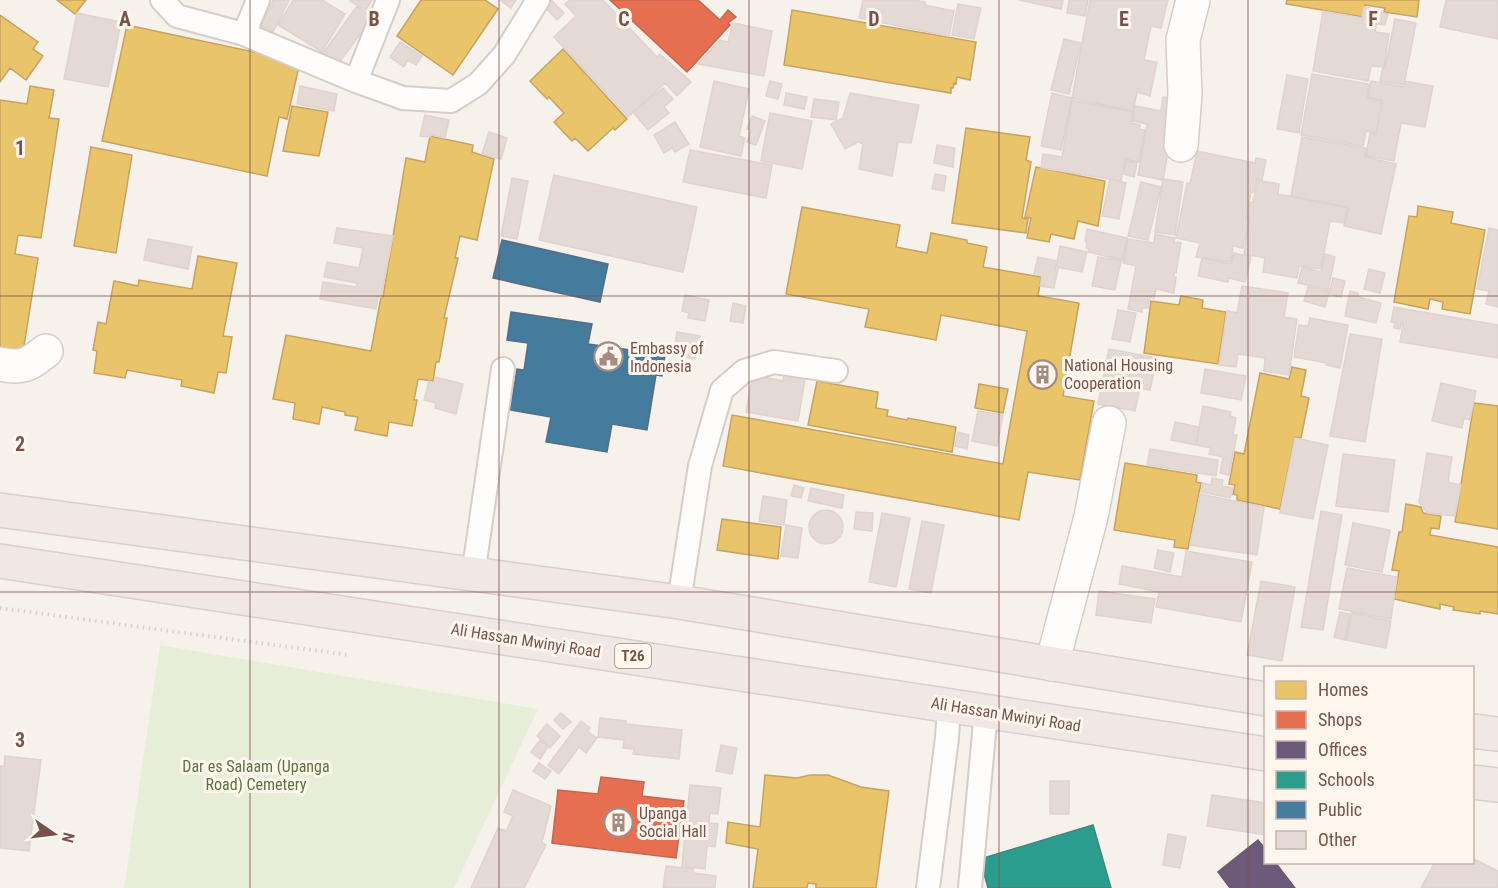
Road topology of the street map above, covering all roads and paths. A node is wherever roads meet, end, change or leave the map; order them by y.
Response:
1 (162, 0) edge
2 (258, 0) edge
3 (388, 0) edge
4 (538, 0) edge
5 (1193, 0) edge
6 (244, 34) junction
7 (356, 81) junction
8 (1181, 145) dead end
9 (46, 351) dead end
10 (0, 364) edge
11 (502, 369) dead end
12 (836, 371) dead end
13 (1109, 423) dead end
14 (0, 510) edge
15 (0, 561) edge
16 (473, 575) junction
17 (679, 602) junction
18 (1052, 664) junction
19 (1264, 699) edge
20 (949, 705) junction
21 (986, 711) junction
22 (1474, 731) edge
23 (1498, 734) edge
24 (1264, 754) edge
25 (1474, 782) edge
26 (1498, 785) edge
27 (928, 888) edge
28 (970, 888) edge

1 - 6 lane
2 - 6 lane
3 - 7 lane
4 - 7 lane
5 - 8 street
6 - 7 lane
9 - 10 street
11 - 16 lane
12 - 17 lane
13 - 18 street
14 - 16 highway
15 - 20 highway, Ali Hassan Mwinyi Road / T26
16 - 17 highway
17 - 18 highway
18 - 19 highway
20 - 21 highway, Ali Hassan Mwinyi Road / T26
20 - 27 lane
21 - 24 highway, Ali Hassan Mwinyi Road / T26
21 - 28 lane
22 - 23 highway
25 - 26 highway

